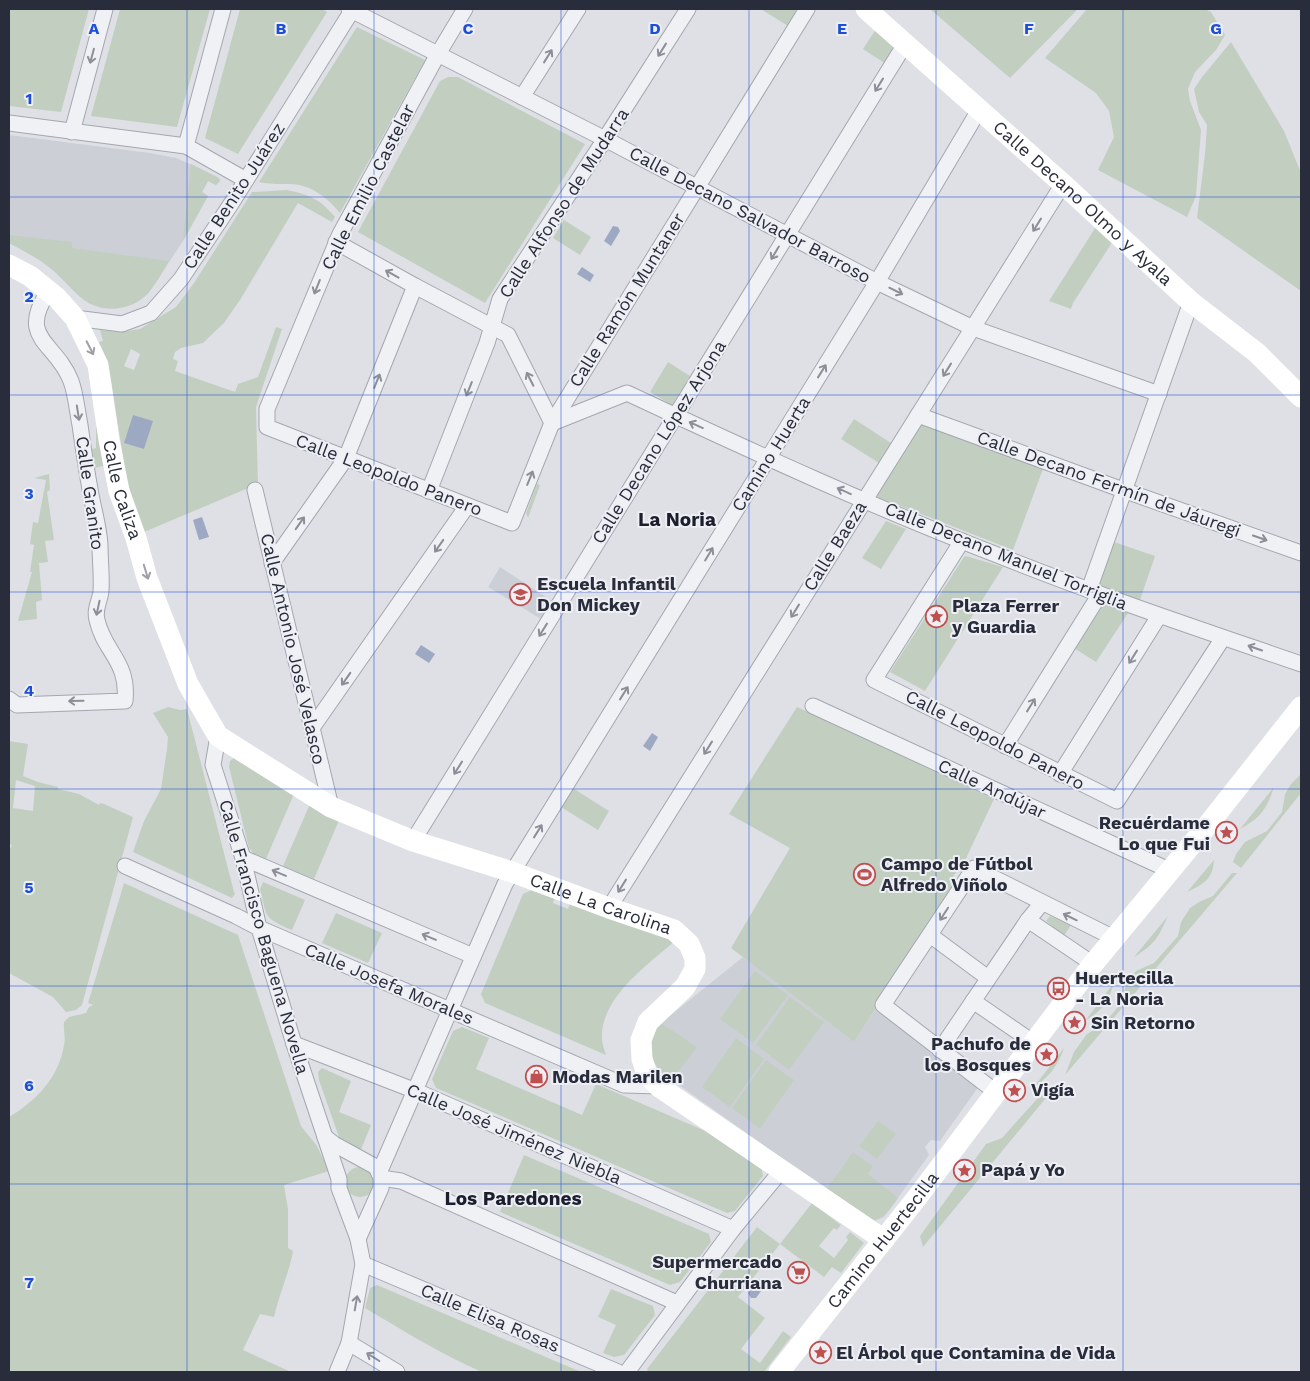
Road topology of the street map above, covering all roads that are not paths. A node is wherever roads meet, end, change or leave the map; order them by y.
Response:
1 (104, 9) edge
2 (224, 9) edge
3 (351, 9) edge
4 (465, 9) edge
5 (578, 9) edge
6 (688, 9) edge
7 (807, 9) edge
8 (866, 9) edge
9 (905, 44) junction
10 (438, 54) junction
11 (522, 97) junction
12 (979, 110) junction
13 (9, 123) edge
14 (72, 132) junction
15 (605, 140) junction
16 (186, 146) junction
17 (246, 180) junction
18 (1062, 184) junction
19 (697, 187) junction
20 (787, 234) junction
21 (336, 242) junction
22 (9, 265) edge
23 (877, 282) junction
24 (414, 286) junction
25 (48, 292) junction
26 (1191, 302) junction
27 (75, 318) junction
28 (492, 326) junction
29 (973, 328) junction
30 (1159, 394) junction
31 (1301, 397) edge
32 (918, 415) junction
33 (675, 416) junction
34 (552, 423) junction
35 (267, 427) joint
36 (769, 457) junction
37 (346, 458) junction
38 (255, 490) dead end
39 (1123, 490) junction
40 (428, 491) junction
41 (864, 500) junction
42 (467, 506) junction
43 (512, 523) joint
44 (962, 541) junction
45 (1301, 553) edge
46 (272, 563) junction
47 (1095, 592) junction
48 (1159, 616) junction
49 (1223, 638) junction
50 (1301, 664) edge
51 (9, 699) edge
52 (813, 706) dead end
53 (1301, 707) edge
54 (312, 728) junction
55 (218, 736) junction
56 (1005, 746) junction
57 (1060, 774) junction
58 (331, 807) junction
59 (413, 840) junction
60 (243, 858) junction
61 (125, 866) dead end
62 (1171, 871) junction
63 (512, 872) junction
64 (1042, 902) junction
65 (609, 908) junction
66 (1028, 920) junction
67 (258, 928) junction
68 (930, 936) junction
69 (1114, 938) junction
70 (473, 956) junction
71 (1093, 964) junction
72 (988, 978) junction
73 (973, 1001) junction
74 (450, 1011) junction
75 (1034, 1043) junction
76 (294, 1044) junction
77 (940, 1050) junction
78 (658, 1086) junction
79 (416, 1091) junction
80 (997, 1093) junction
81 (324, 1137) junction
82 (366, 1162) junction
83 (781, 1171) junction
84 (380, 1176) junction
85 (339, 1179) junction
86 (343, 1196) junction
87 (376, 1197) junction
88 (732, 1229) junction
89 (358, 1239) junction
90 (884, 1240) junction
91 (363, 1264) junction
92 (677, 1303) junction
93 (349, 1342) junction
94 (337, 1372) edge
95 (397, 1372) edge
96 (618, 1372) edge
97 (626, 1372) edge
98 (779, 1372) edge

1 -> 14 street
2 - 16 street
3 - 10 street, Calle Decano Salvador Barroso
3 - 17 street, Calle Benito Juárez
4 - 10 street, Calle Emilio Castelar
11 -> 5 street
6 -> 15 street, Calle Alfonso de Mudarra
7 - 19 street, Calle Ramón Muntaner
8 - 9 street, Calle Decano Olmo y Ayala
9 - 12 street, Calle Decano Olmo y Ayala
9 -> 20 street, Calle Decano López Arjona
10 - 11 street, Calle Decano Salvador Barroso
10 - 21 street, Calle Emilio Castelar
11 - 15 street, Calle Decano Salvador Barroso
12 - 18 street, Calle Decano Olmo y Ayala
12 - 23 street, Camino Huerta
13 - 14 street
14 - 16 street
15 - 19 street, Calle Decano Salvador Barroso
15 - 28 street, Calle Alfonso de Mudarra
16 - 17 street
17 - 27 street, Calle Benito Juárez
18 - 26 street, Calle Decano Olmo y Ayala
18 -> 29 street, Calle Baeza
19 - 20 street, Calle Decano Salvador Barroso
19 - 34 street, Calle Ramón Muntaner
20 - 23 street, Calle Decano Salvador Barroso
20 -> 33 street, Calle Decano López Arjona
24 -> 21 street
21 -> 35 street, Calle Emilio Castelar
22 - 25 street, Calle Caliza
23 -> 29 street, Calle Decano Salvador Barroso
36 -> 23 street, Camino Huerta
24 - 28 street
37 -> 24 street
25 - 27 street, Calle Caliza
25 -> 51 street, Calle Granito
26 - 30 street
26 - 31 street, Calle Decano Olmo y Ayala
27 -> 55 street, Calle Caliza
34 -> 28 street
28 -> 40 street, Calle Alfonso de Mudarra
29 - 30 street, Calle Decano Salvador Barroso
29 -> 32 street, Calle Baeza
30 - 39 street
32 - 39 street, Calle Decano Fermín de Jáuregi
32 - 41 street, Calle Baeza
33 - 34 street, Calle Decano Manuel Torriglia
36 -> 33 street, Calle Decano Manuel Torriglia
33 -> 59 street, Calle Decano López Arjona
43 -> 34 street, Calle Ramón Muntaner
35 - 37 street, Calle Leopoldo Panero
41 -> 36 street, Calle Decano Manuel Torriglia
63 -> 36 street, Camino Huerta
37 - 40 street, Calle Leopoldo Panero
46 -> 37 street
38 - 46 street, Calle Antonio José Velasco
39 -> 45 street, Calle Decano Fermín de Jáuregi
39 - 47 street
40 - 42 street, Calle Leopoldo Panero
41 - 44 street, Calle Decano Manuel Torriglia
41 -> 65 street, Calle Baeza
42 - 43 street, Calle Leopoldo Panero
42 -> 54 street
44 - 47 street, Calle Decano Manuel Torriglia
44 - 56 street, Calle Leopoldo Panero
46 - 54 street, Calle Antonio José Velasco
47 - 48 street, Calle Decano Manuel Torriglia
56 -> 47 street
48 - 49 street, Calle Decano Manuel Torriglia
48 -> 57 street
50 -> 49 street, Calle Decano Manuel Torriglia
49 - 57 street, Calle Leopoldo Panero
52 - 62 street, Calle Andújar
53 - 62 street, Camino Huertecilla
54 - 58 street, Calle Antonio José Velasco
55 - 58 street, Calle La Carolina
55 - 60 street, Calle Francisco Baguena Novella
56 - 57 street, Calle Leopoldo Panero
58 - 59 street, Calle La Carolina
59 - 63 street, Calle La Carolina
60 - 67 street, Calle Francisco Baguena Novella
70 -> 60 street
61 - 67 street, Calle Josefa Morales
62 - 69 street, Camino Huertecilla
63 - 65 street, Calle La Carolina
63 - 70 street, Camino Huerta
64 - 66 street
64 -> 68 street
69 -> 64 street
65 - 78 street, Calle La Carolina
66 - 71 street
66 - 72 street
67 - 74 street, Calle Josefa Morales
67 - 76 street, Calle Francisco Baguena Novella
68 - 72 street
68 - 77 street
69 - 71 street, Camino Huertecilla
70 - 74 street, Camino Huerta
71 - 75 street, Camino Huertecilla
72 - 73 street
73 - 75 street
73 - 77 street
74 - 78 street, Calle Josefa Morales
74 - 79 street, Camino Huerta
75 - 80 street, Camino Huertecilla
76 - 79 street, Calle José Jiménez Niebla
76 - 81 street, Calle Francisco Baguena Novella
77 - 80 street
78 - 83 street, Calle La Carolina
79 - 84 street, Camino Huerta
79 - 88 street, Calle José Jiménez Niebla
80 - 90 street, Camino Huertecilla
81 - 82 street
81 - 85 street, Calle Francisco Baguena Novella
82 - 84 street
82 - 85 street
83 - 88 street
83 - 90 street, Calle La Carolina
84 - 87 street
84 - 92 street
85 - 86 street
86 - 87 street
86 - 89 street
87 - 89 street
88 - 92 street
89 - 91 street
90 - 98 street, Camino Huertecilla
93 -> 91 street
91 - 96 street, Calle Elisa Rosas
92 - 97 street
93 - 94 street
95 -> 93 street

